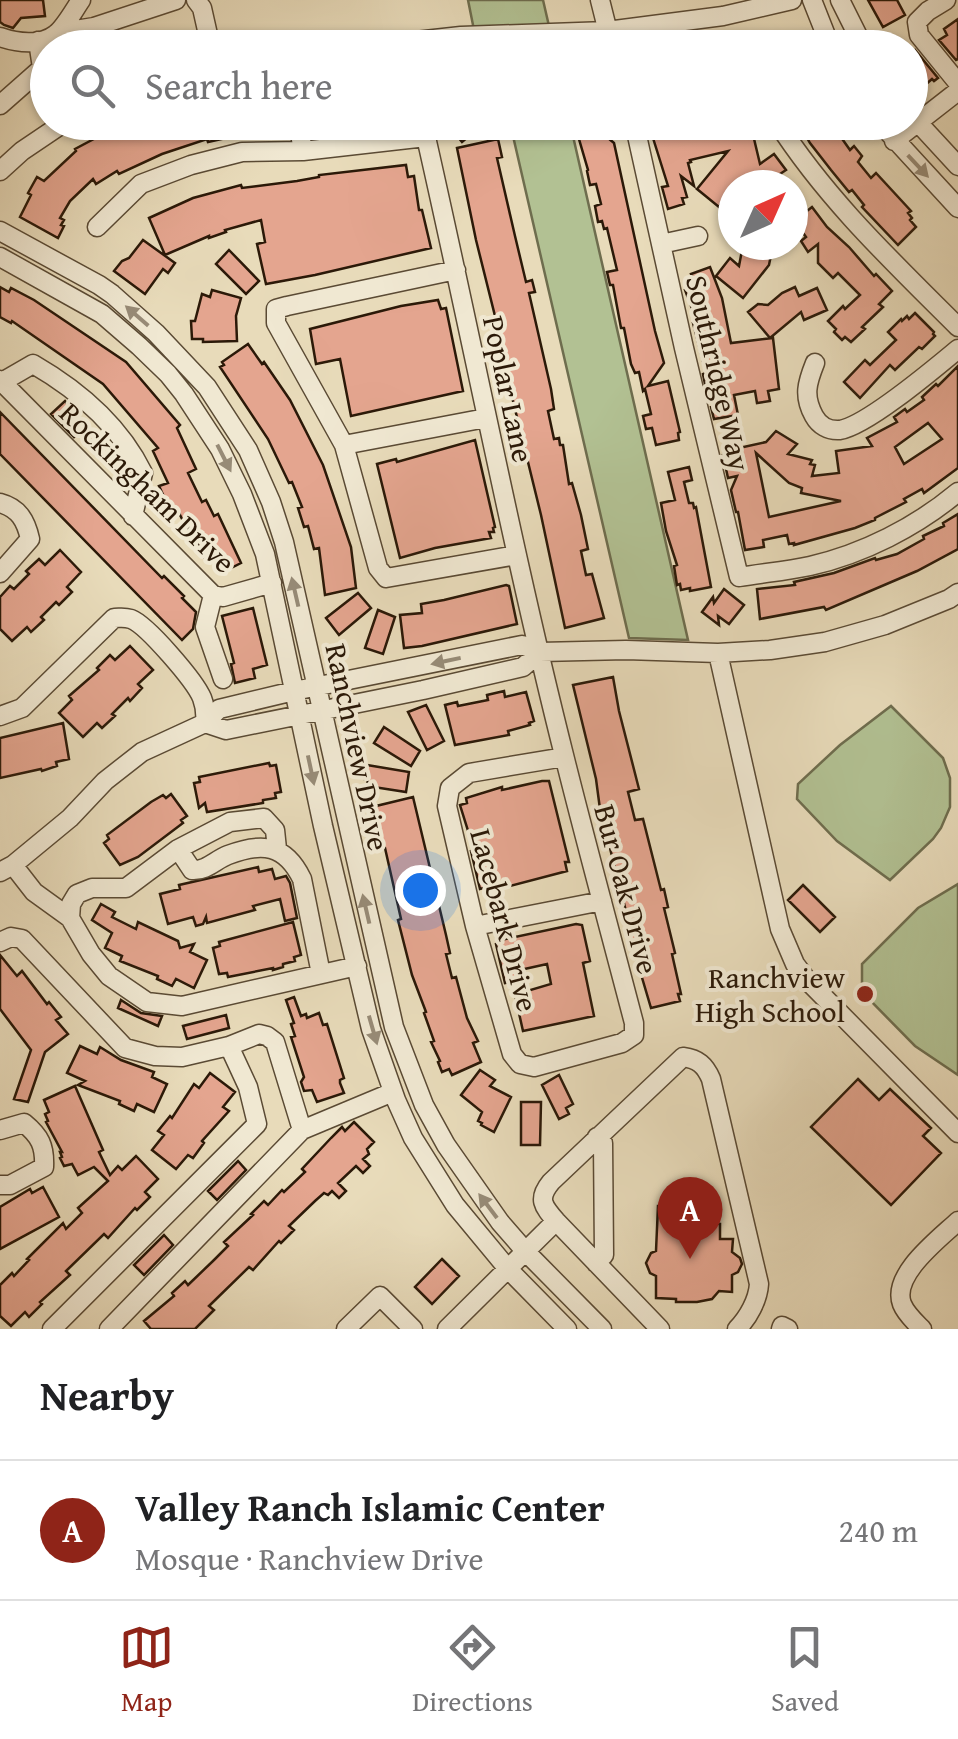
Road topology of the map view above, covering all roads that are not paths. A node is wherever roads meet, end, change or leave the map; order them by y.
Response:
1 (81, 0) edge
2 (176, 0) edge
3 (196, 0) edge
4 (600, 0) edge
5 (792, 0) edge
6 (812, 0) edge
7 (840, 0) edge
8 (946, 0) edge
9 (721, 8) edge
10 (66, 30) edge
11 (85, 30) edge
12 (207, 30) edge
13 (607, 30) edge
14 (642, 30) edge
15 (824, 30) edge
16 (855, 30) edge
17 (919, 30) edge
18 (0, 37) edge
19 (30, 41) edge
20 (928, 46) edge
21 (30, 79) edge
22 (958, 83) edge
23 (958, 91) edge
24 (0, 105) edge
25 (928, 109) edge
26 (928, 133) edge
27 (38, 140) edge
28 (301, 140) edge
29 (400, 140) edge
30 (427, 140) edge
31 (643, 140) edge
32 (788, 140) edge
33 (894, 141) edge
34 (303, 151) junction
35 (958, 166) edge
36 (0, 171) edge
37 (958, 208) edge
38 (97, 227) dead end
39 (0, 231) edge
40 (698, 236) dead end
41 (661, 244) junction
42 (0, 257) edge
43 (456, 270) junction
44 (958, 326) edge
45 (958, 349) edge
46 (814, 363) dead end
47 (1, 381) edge
48 (225, 412) junction
49 (486, 418) junction
50 (206, 426) junction
51 (344, 445) junction
52 (958, 492) edge
53 (0, 503) edge
54 (133, 516) junction
55 (517, 555) junction
56 (0, 573) edge
57 (272, 583) junction
58 (958, 592) edge
59 (213, 595) junction
60 (540, 652) junction
61 (718, 653) junction
62 (223, 679) dead end
63 (317, 687) junction
64 (294, 691) junction
65 (322, 710) junction
66 (299, 713) junction
67 (0, 716) edge
68 (205, 723) junction
69 (564, 757) junction
70 (276, 849) junction
71 (178, 850) junction
72 (7, 869) edge
73 (602, 901) junction
74 (70, 918) junction
75 (475, 926) junction
76 (0, 942) edge
77 (357, 966) junction
78 (321, 974) junction
79 (229, 1046) junction
80 (520, 1064) joint
81 (393, 1092) junction
82 (0, 1130) edge
83 (302, 1130) junction
84 (958, 1133) edge
85 (597, 1137) junction
86 (0, 1184) edge
87 (556, 1221) junction
88 (958, 1221) edge
89 (526, 1252) junction
90 (596, 1262) junction
91 (508, 1269) junction
92 (52, 1329) edge
93 (109, 1329) edge
94 (346, 1329) edge
95 (413, 1329) edge
96 (447, 1329) edge
97 (567, 1329) edge
98 (602, 1329) edge
99 (660, 1329) edge
100 (737, 1329) edge
101 (922, 1329) edge

1 - 10 street
2 - 11 street
3 - 12 street
4 - 13 street
5 - 9 street
6 - 15 street
7 - 16 street
8 - 17 street
9 - 14 street
18 - 19 street
20 - 22 street
21 - 24 street
23 - 25 street
26 - 35 street
27 - 36 street
28 - 34 street
29 - 34 street, Poplar Lane
30 - 43 street, Poplar Lane
31 - 41 street, Southridge Way
32 - 44 street
33 -> 37 street
34 - 38 street
48 -> 39 street, Ranchview Drive
40 - 41 street
41 - 52 street, Southridge Way
42 - 50 street, Ranchview Drive
43 - 49 street, Poplar Lane
43 - 51 street
45 - 46 street
47 - 54 street, Rockingham Drive
47 - 54 street
48 - 50 street
63 -> 48 street, Ranchview Drive
49 - 51 street
49 - 55 street, Poplar Lane
50 -> 57 street, Ranchview Drive
51 - 55 street
53 - 56 street
54 - 59 street, Rockingham Drive
55 - 60 street, Poplar Lane
57 - 59 street, Rockingham Drive
57 - 64 street, Ranchview Drive
58 - 61 street
59 - 62 street
60 - 61 street
60 -> 63 street
60 - 65 street
60 - 69 street, Bur Oak Drive
61 - 84 street
63 - 64 street
63 - 65 street, Ranchview Drive
64 - 66 street, Ranchview Drive
64 - 68 street
65 - 66 street
89 -> 65 street, Ranchview Drive
66 - 68 street
66 -> 77 street, Ranchview Drive
67 - 68 street
68 - 72 street
69 - 73 street, Bur Oak Drive
69 - 75 street, Lacebark Drive
70 - 71 street
70 - 71 street
70 - 78 street
71 - 74 street
72 - 74 street
73 - 75 street
73 - 80 street, Bur Oak Drive
74 - 78 street
75 - 80 street, Lacebark Drive
76 - 79 street
77 - 78 street
77 -> 81 street, Ranchview Drive
79 - 83 street
79 - 92 street
81 - 83 street
81 - 91 street, Ranchview Drive
82 - 86 street
83 - 93 street
85 - 87 street
85 - 90 street
85 - 100 street
87 - 89 street
87 - 90 street
88 - 101 street
89 - 91 street
89 - 98 street, Ranchview Drive
90 - 99 street
91 - 96 street
91 - 97 street, Ranchview Drive
94 - 95 street

